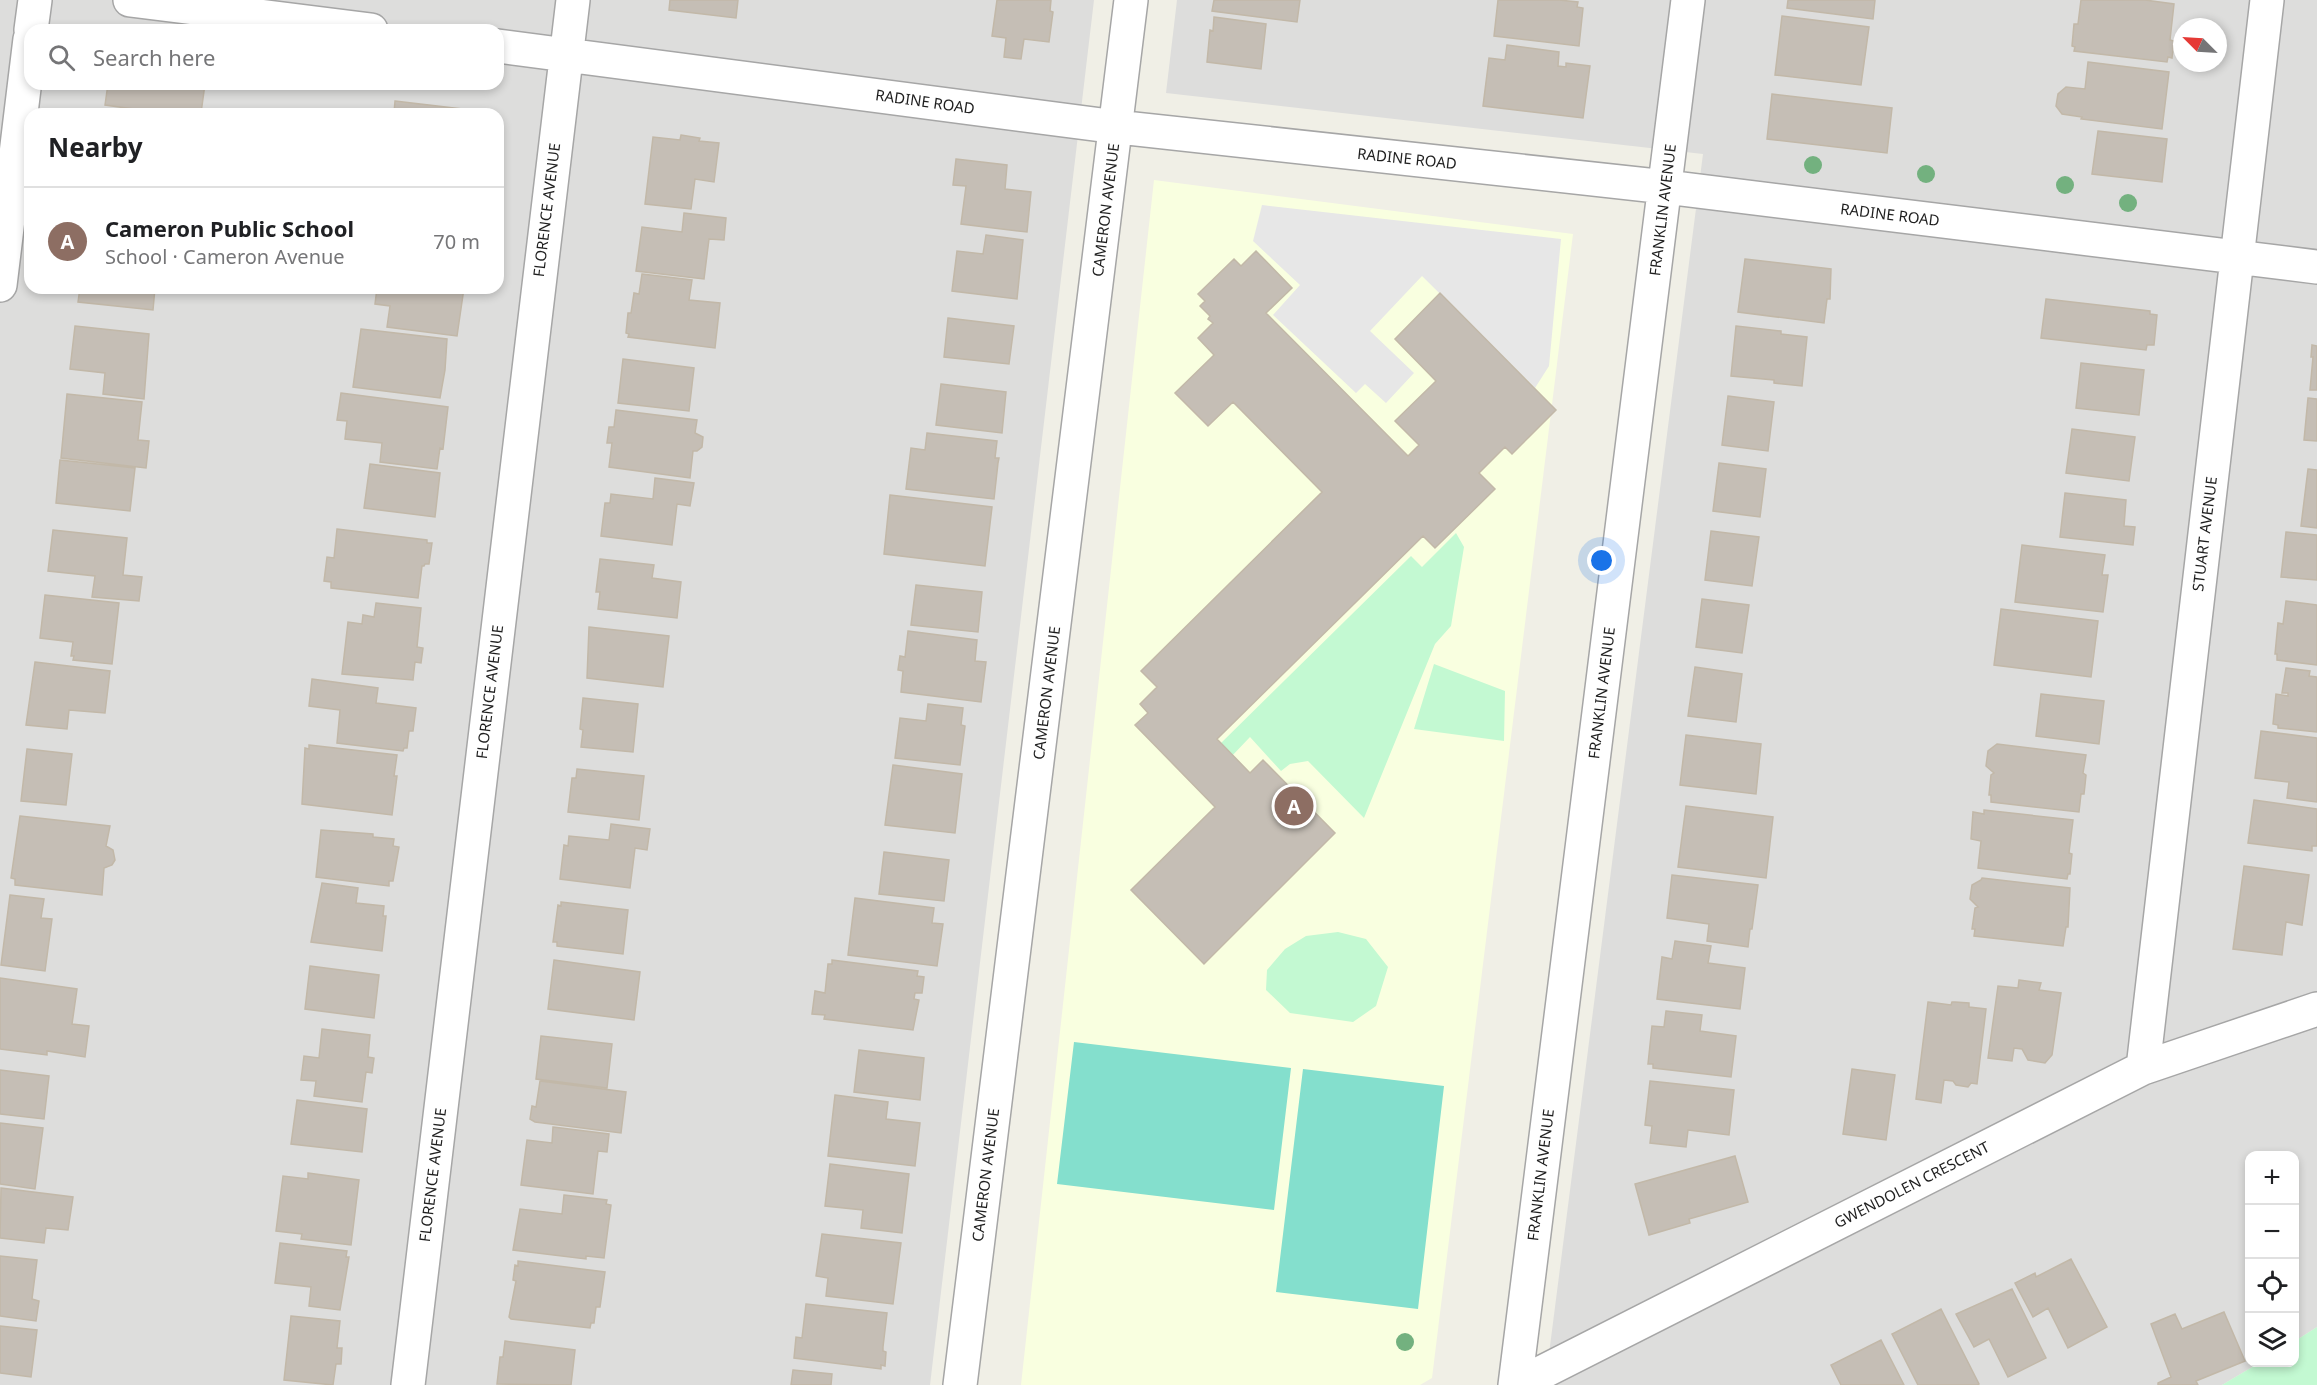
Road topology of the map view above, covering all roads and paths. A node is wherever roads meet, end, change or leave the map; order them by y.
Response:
1 (35, 0) edge
2 (130, 0) edge
3 (573, 0) edge
4 (1131, 0) edge
5 (1688, 0) edge
6 (2267, 0) edge
7 (32, 24) edge
8 (323, 24) edge
9 (504, 47) edge
10 (567, 54) junction
11 (24, 88) edge
12 (1117, 127) junction
13 (1666, 187) junction
14 (2236, 257) junction
15 (2317, 267) edge
16 (0, 285) edge
17 (2317, 1009) edge
18 (2143, 1068) junction
19 (408, 1385) edge
20 (960, 1385) edge
21 (1516, 1385) edge

1 - 7 street
2 - 8 street
3 - 10 street, FLORENCE AVENUE
4 - 12 street, CAMERON AVENUE
5 - 13 street, FRANKLIN AVENUE
6 - 14 street, STUART AVENUE
9 - 10 street, RADINE ROAD
10 - 12 street, RADINE ROAD
10 - 19 street, FLORENCE AVENUE
11 - 16 street
12 - 13 street, RADINE ROAD
12 - 20 street, CAMERON AVENUE
13 - 14 street, RADINE ROAD
13 - 21 street, FRANKLIN AVENUE
14 - 15 street, RADINE ROAD
14 - 18 street, STUART AVENUE
17 - 18 street, GWENDOLEN CRESCENT
18 - 21 street, GWENDOLEN CRESCENT

